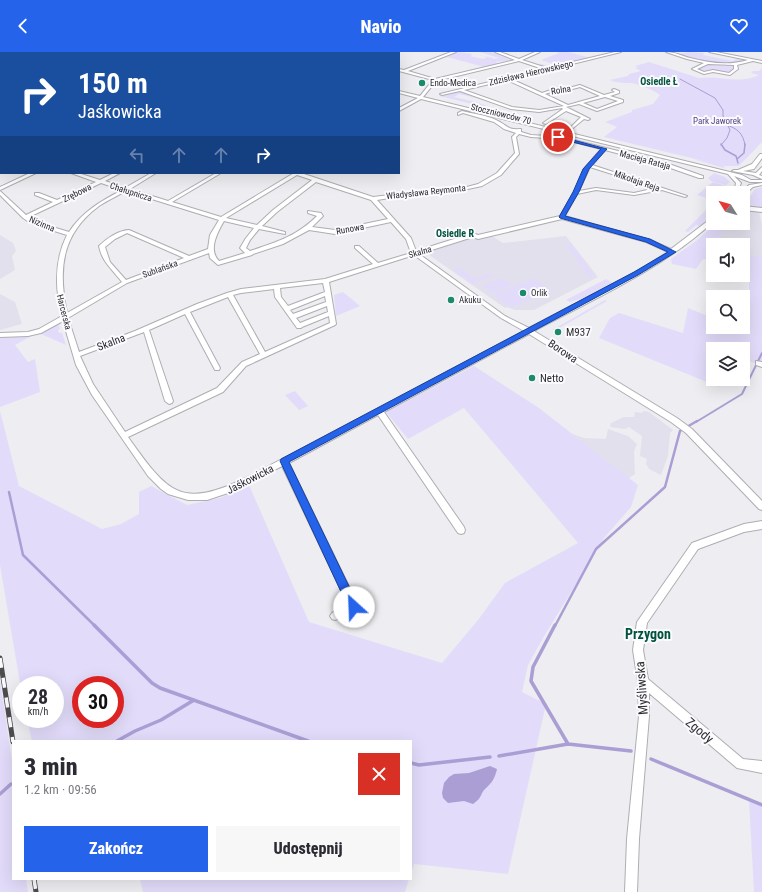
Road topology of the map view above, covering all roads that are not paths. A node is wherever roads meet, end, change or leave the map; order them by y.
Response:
1 (454, 52) edge
2 (497, 52) edge
3 (538, 52) edge
4 (619, 52) edge
5 (668, 52) edge
6 (711, 52) edge
7 (519, 60) junction
8 (753, 60) junction
9 (762, 62) edge
10 (708, 63) junction
11 (735, 64) junction
12 (546, 69) junction
13 (400, 70) edge
14 (405, 72) junction
15 (507, 78) junction
16 (435, 80) junction
17 (461, 90) junction
18 (614, 90) dead end
19 (400, 91) edge
20 (442, 94) dead end
21 (541, 94) junction
22 (422, 96) junction
23 (605, 96) junction
24 (580, 103) junction
25 (565, 107) junction
26 (512, 108) junction
27 (400, 109) edge
28 (459, 114) dead end
29 (503, 114) junction
30 (531, 122) junction
31 (545, 122) dead end
32 (573, 127) dead end
33 (517, 132) junction
34 (604, 149) junction
35 (762, 155) edge
36 (589, 165) junction
37 (755, 165) junction
38 (762, 168) edge
39 (728, 171) junction
40 (32, 174) edge
41 (76, 174) edge
42 (116, 174) edge
43 (152, 174) edge
44 (217, 174) edge
45 (295, 174) edge
46 (300, 174) edge
47 (744, 175) junction
48 (701, 177) dead end
49 (760, 179) edge
50 (315, 180) junction
51 (752, 181) junction
52 (100, 182) junction
53 (738, 186) edge
54 (738, 186) edge
55 (749, 186) edge
56 (750, 187) edge
57 (661, 189) junction
58 (124, 190) junction
59 (0, 191) edge
60 (575, 193) junction
61 (37, 194) dead end
62 (685, 196) dead end
63 (373, 199) junction
64 (58, 202) junction
65 (167, 203) junction
66 (750, 209) edge
67 (762, 210) edge
68 (310, 212) dead end
69 (25, 217) junction
70 (562, 217) junction
71 (222, 219) junction
72 (392, 220) junction
73 (706, 225) edge
74 (258, 227) junction
75 (308, 228) junction
76 (69, 234) junction
77 (283, 234) dead end
78 (357, 247) dead end
79 (211, 250) junction
80 (673, 252) junction
81 (414, 253) junction
82 (250, 254) junction
83 (188, 258) junction
84 (377, 265) junction
85 (326, 281) junction
86 (125, 282) junction
87 (275, 288) junction
88 (328, 293) junction
89 (229, 294) junction
90 (330, 303) junction
91 (286, 309) junction
92 (187, 312) junction
93 (331, 313) junction
94 (65, 317) junction
95 (292, 317) junction
96 (146, 330) junction
97 (530, 330) junction
98 (0, 335) edge
99 (263, 354) junction
100 (77, 355) junction
101 (217, 368) dead end
102 (169, 401) dead end
103 (379, 410) junction
104 (124, 436) junction
105 (284, 461) junction
106 (762, 507) edge
107 (762, 525) edge
108 (461, 530) dead end
109 (335, 616) dead end
110 (643, 682) junction
111 (762, 767) edge
112 (631, 892) edge

1 - 14 street
2 - 7 street
3 - 7 street
4 - 12 street, Zdzisława Hierowskiego
5 - 10 street
6 - 8 street
7 - 12 street
7 - 16 street
8 - 9 street
8 - 11 street
10 - 11 street
10 - 11 street
12 - 15 street, Zdzisława Hierowskiego
13 - 14 street
14 - 16 street
15 - 17 street, Zdzisława Hierowskiego
15 - 21 street, Rolna
16 - 22 street
17 - 20 street, Zdzisława Hierowskiego
17 - 26 street, Rolna
18 - 23 street, Rolna
19 - 22 street, Stoczniowców 70
21 - 23 street, Rolna
21 - 25 street, Rolna
22 - 27 street
22 - 29 street, Stoczniowców 70
22 - 30 street, Stoczniowców 70
23 - 24 street, Rolna
23 - 24 street, Rolna
24 - 25 street, Rolna
25 - 26 street, Rolna
25 - 31 street, Rolna
25 - 32 street, Rolna
26 - 29 street
28 - 33 street
29 - 30 street, Stoczniowców 70
30 - 33 street
30 - 39 street, Stoczniowców 70
33 - 34 street, Macieja Rataja
33 - 63 street, Władysława Reymonta
34 - 36 street
34 - 48 street, Macieja Rataja
35 - 37 street
36 - 57 street, Mikołaja Reja
36 - 60 street
37 - 39 street
37 - 47 street
38 - 49 street
39 - 47 street, Stoczniowców 70
39 - 53 street
40 - 59 street, Nizinna
41 - 52 street, Chałupnicza
42 - 52 street, Zrębowa
43 - 58 street, Harcerska
44 - 65 street, Chałupnicza
45 - 71 street
46 - 50 street, Borowa
47 - 49 street
47 - 51 street
47 - 54 street
49 - 51 street
49 - 56 street
50 - 63 street, Borowa
50 - 74 street
51 - 55 street
52 - 58 street, Chałupnicza
52 - 64 street, Zrębowa
57 - 60 street
57 - 62 street, Mikołaja Reja
58 - 65 street, Chałupnicza
58 - 76 street, Harcerska
59 - 69 street, Nizinna
60 - 70 street
61 - 64 street, Zrębowa
63 - 72 street, Borowa
64 - 69 street, Zrębowa
65 - 71 street, Chałupnicza
66 - 67 street
68 - 75 street
69 - 76 street, Nizinna
70 - 80 street, Skalna
70 - 81 street, Skalna
71 - 74 street
71 - 79 street
72 - 75 street, Runowa
72 - 81 street, Borowa
73 - 80 street, Jaśkowicka
74 - 77 street
74 - 82 street
75 - 82 street
76 - 94 street, Harcerska
78 - 84 street, Runowa
79 - 82 street
79 - 83 street, Sublańska
80 - 97 street, Jaśkowicka
81 - 84 street, Skalna
81 - 97 street, Borowa
83 - 86 street, Sublańska
83 - 86 street
84 - 85 street, Skalna
85 - 87 street, Skalna
85 - 88 street
86 - 94 street, Sublańska
87 - 89 street, Skalna
87 - 91 street
88 - 90 street
88 - 91 street
89 - 92 street, Skalna
89 - 99 street
90 - 93 street
90 - 95 street
91 - 95 street
92 - 96 street, Skalna
92 - 101 street
93 - 95 street
93 - 99 street
94 - 98 street, Sublańska
94 - 100 street, Harcerska
96 - 100 street, Skalna
96 - 102 street
97 - 103 street, Jaśkowicka
97 - 106 street, Borowa
99 - 104 street
100 - 104 street, Harcerska
103 - 105 street, Jaśkowicka
103 - 108 street
104 - 105 street, Jaśkowicka
105 - 109 street, Jaśkowicka
107 - 110 street, Myśliwska
110 - 111 street, Zgody
110 - 112 street, Myśliwska

